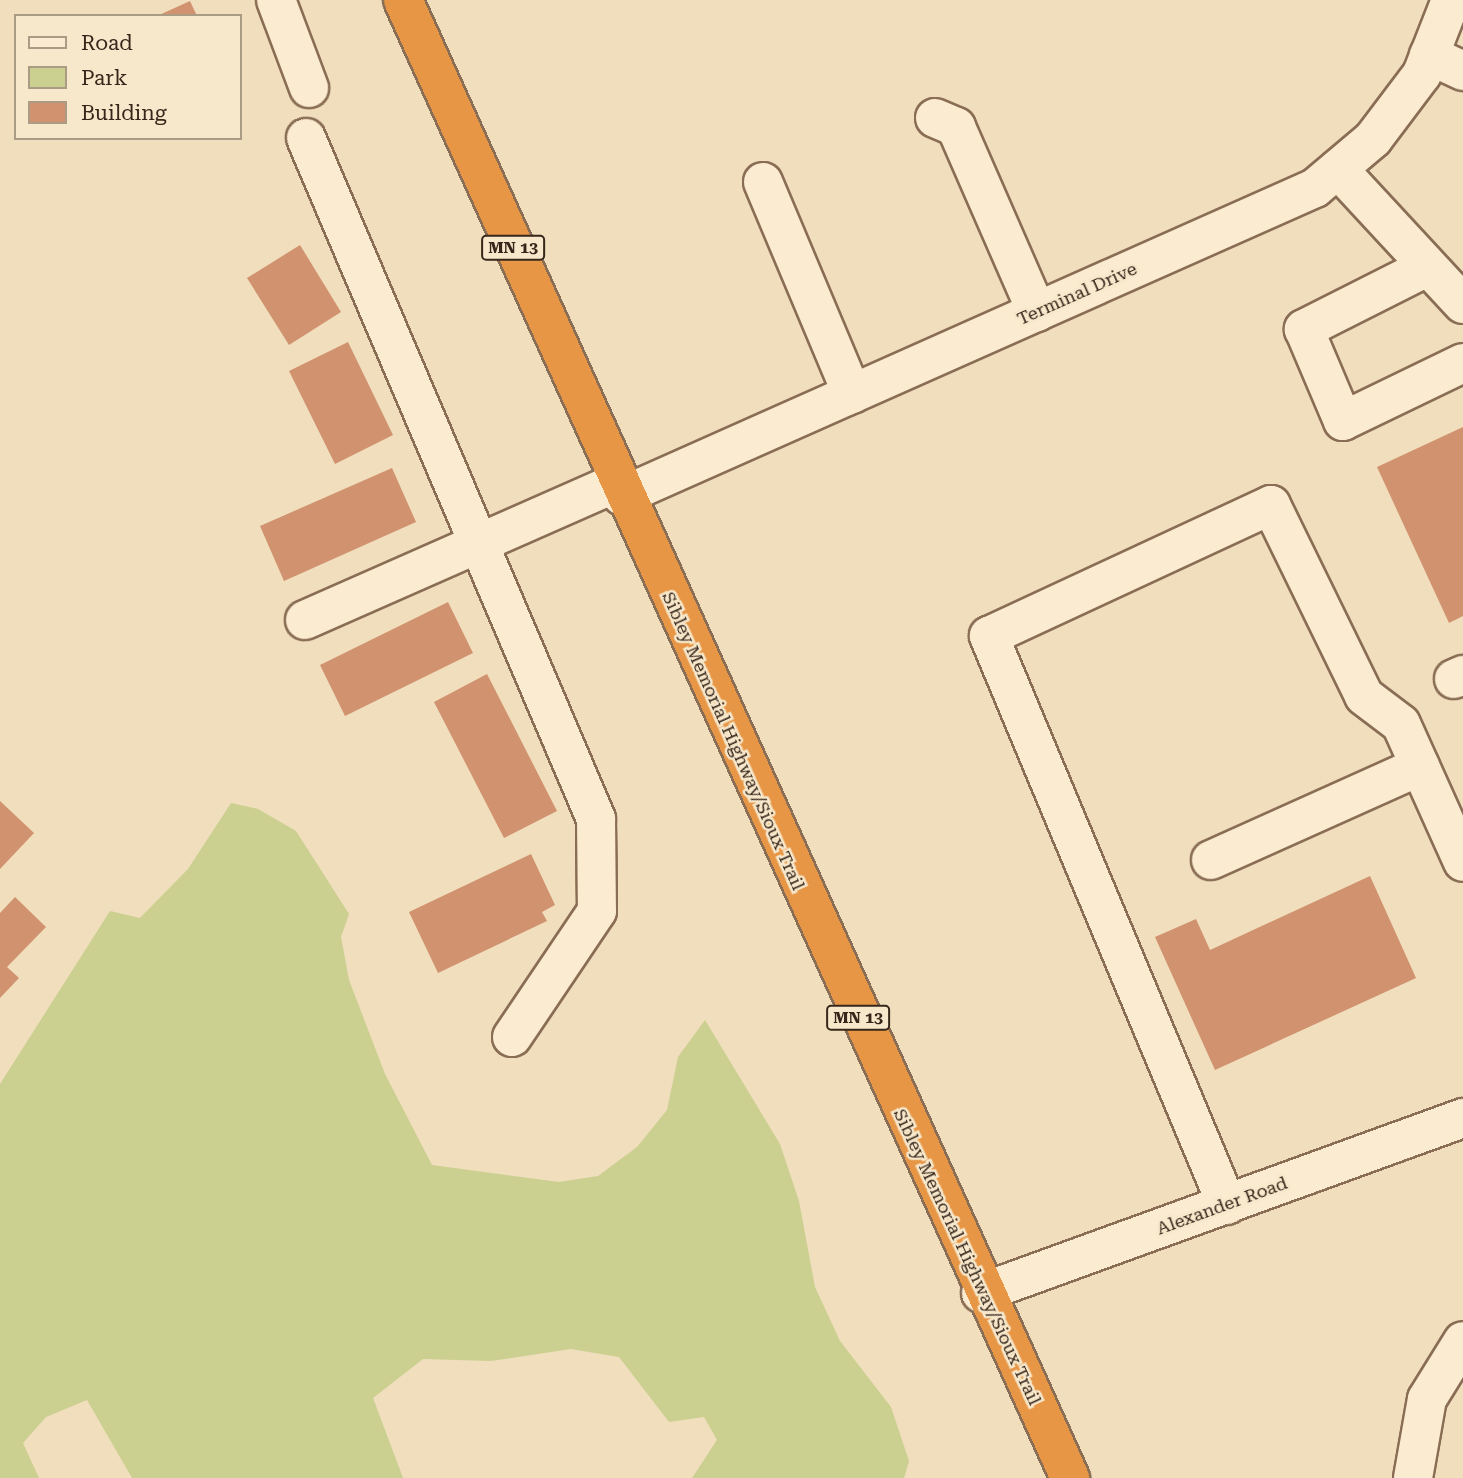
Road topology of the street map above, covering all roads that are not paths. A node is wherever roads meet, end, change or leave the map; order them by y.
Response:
1 (276, 0) edge
2 (403, 0) edge
3 (1451, 0) edge
4 (1446, 63) edge
5 (309, 88) dead end
6 (935, 118) dead end
7 (306, 138) dead end
8 (1338, 170) junction
9 (763, 182) dead end
10 (1425, 268) junction
11 (1463, 304) edge
12 (1037, 312) junction
13 (1463, 363) edge
14 (852, 394) junction
15 (619, 489) junction
16 (484, 541) junction
17 (305, 620) dead end
18 (1420, 766) junction
19 (1211, 860) dead end
20 (1463, 862) edge
21 (512, 1037) dead end
22 (1463, 1118) edge
23 (1227, 1205) junction
24 (981, 1293) junction
25 (1463, 1341) edge
26 (1070, 1478) edge
27 (1413, 1478) edge

1 - 5 street
2 - 15 highway, Sibley Memorial Highway/Sioux Trail / MN 13
3 - 4 street, Terminal Drive
4 - 8 street, Terminal Drive
6 - 12 street
7 - 16 street
8 - 10 street
8 - 12 street, Terminal Drive
9 - 14 street
10 - 11 street
10 - 13 street
12 - 14 street, Terminal Drive
14 - 15 street, Terminal Drive
15 - 16 street, Terminal Drive
15 - 24 highway, Sibley Memorial Highway/Sioux Trail / MN 13
16 - 17 street, Terminal Drive
16 - 21 street
18 - 19 street
18 - 20 street
18 - 23 street
22 - 23 street, Alexander Road
23 - 24 street, Alexander Road
24 - 26 highway, Sibley Memorial Highway/Sioux Trail / MN 13
25 - 27 street

